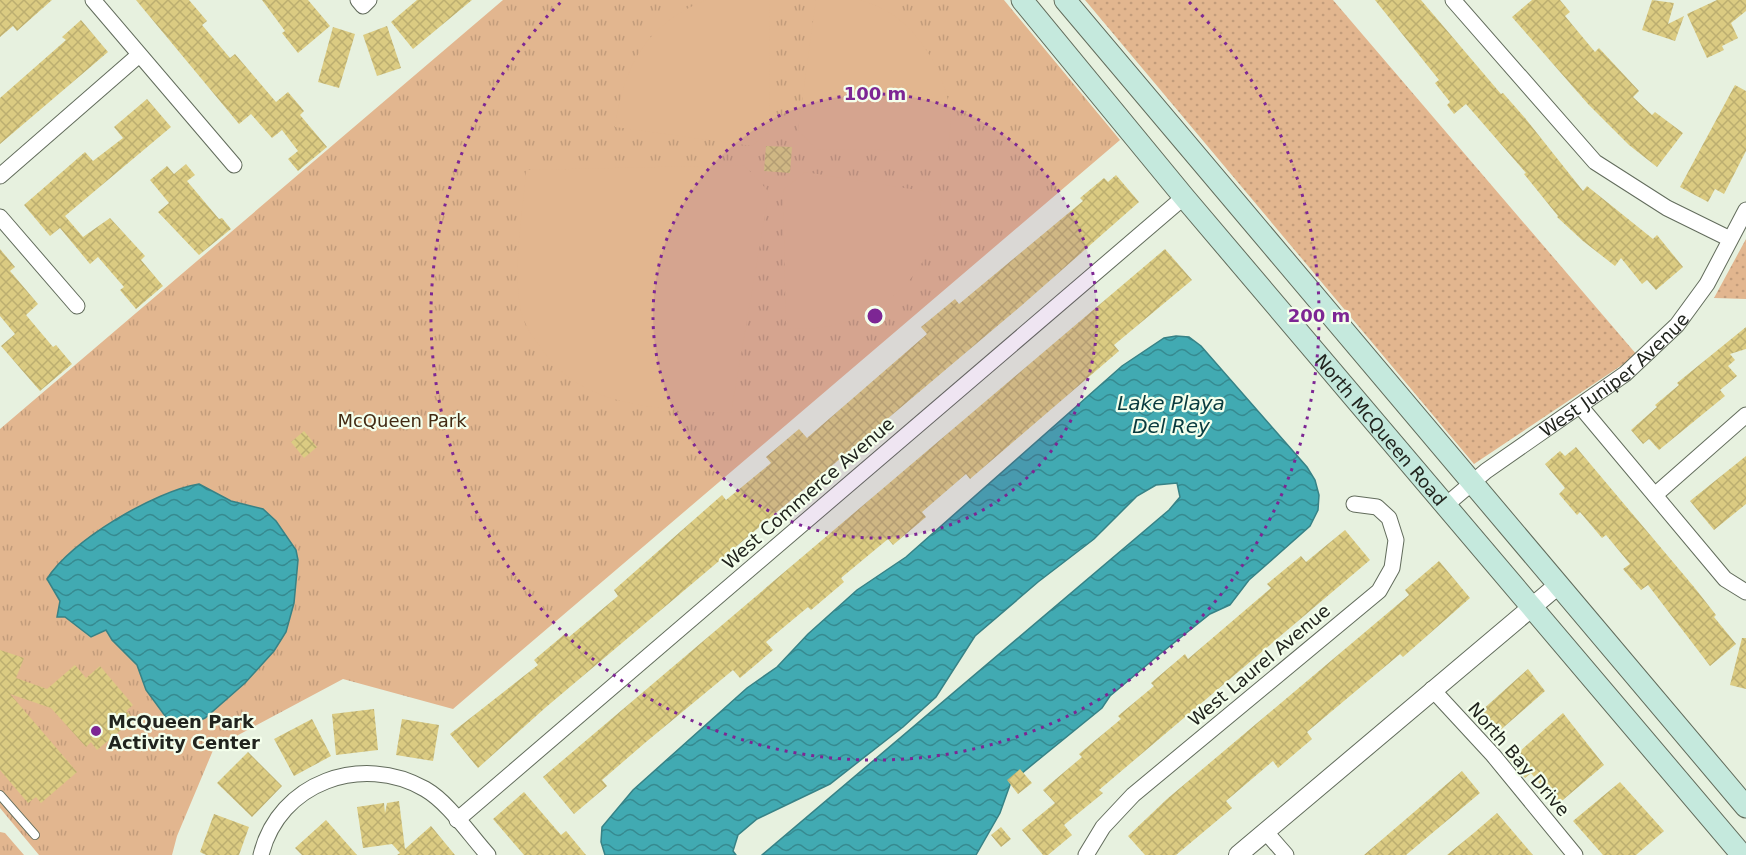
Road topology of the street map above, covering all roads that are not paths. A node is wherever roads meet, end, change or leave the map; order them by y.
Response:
1 (93, 0) edge
2 (1022, 0) edge
3 (1065, 0) edge
4 (1453, 0) edge
5 (139, 55) junction
6 (1121, 67) junction
7 (1095, 89) junction
8 (234, 165) dead end
9 (0, 176) edge
10 (1184, 197) junction
11 (1746, 210) edge
12 (0, 217) edge
13 (1730, 239) junction
14 (77, 306) dead end
15 (1580, 406) junction
16 (1746, 415) edge
17 (1472, 484) junction
18 (1655, 495) junction
19 (1354, 504) dead end
20 (1446, 505) junction
21 (1557, 586) junction
22 (1746, 592) edge
23 (1532, 607) junction
24 (1432, 689) junction
25 (0, 795) edge
26 (1746, 807) edge
27 (457, 820) junction
28 (1265, 831) junction
29 (35, 835) dead end
30 (261, 855) edge
31 (488, 855) edge
32 (1086, 855) edge
33 (1239, 855) edge
34 (1286, 855) edge
35 (1575, 855) edge
36 (1742, 855) edge

1 - 5 street
2 - 7 main road, North McQueen Road
3 - 6 main road, North McQueen Road
4 - 13 street
5 - 8 street
5 - 9 street
6 - 7 main road
6 - 17 main road, North McQueen Road
7 - 10 main road, North McQueen Road
10 - 20 main road, North McQueen Road
10 - 27 street, West Commerce Avenue
11 - 13 street, West Juniper Avenue
12 - 14 street
13 - 15 street, West Juniper Avenue
15 - 17 street, West Juniper Avenue
15 - 18 street
16 - 18 street
17 - 20 street, West Juniper Avenue
17 - 21 main road, North McQueen Road
18 - 22 street
19 - 32 street, West Laurel Avenue
20 - 23 main road, North McQueen Road
21 - 23 street
21 - 26 main road, North McQueen Road
23 - 24 street
23 - 36 main road, North McQueen Road
24 - 28 street
24 - 35 street, North Bay Drive
25 - 29 lane
27 - 30 street
27 - 31 street
28 - 33 street
28 - 34 street

